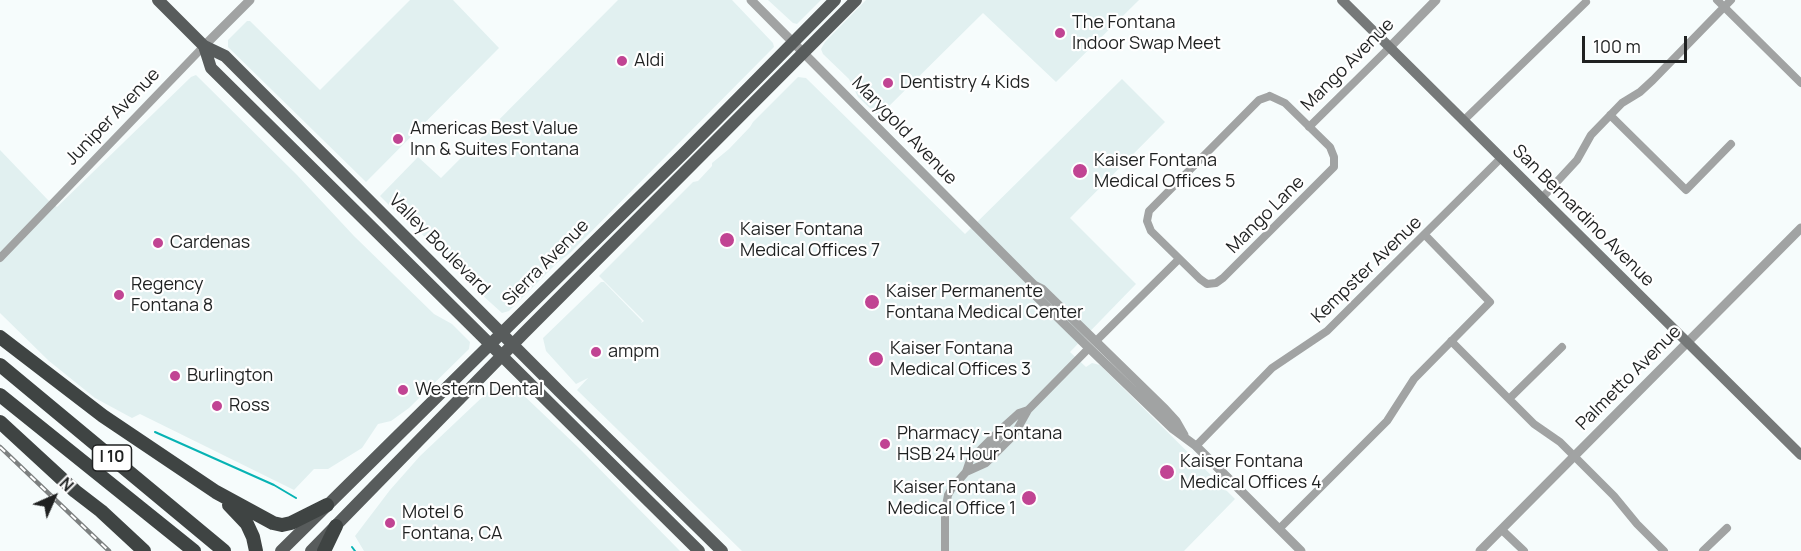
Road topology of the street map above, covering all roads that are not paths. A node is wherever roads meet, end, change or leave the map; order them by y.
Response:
1 (158, 0) edge
2 (250, 0) edge
3 (751, 0) edge
4 (836, 0) edge
5 (856, 0) edge
6 (1341, 0) edge
7 (1436, 0) edge
8 (1718, 0) edge
9 (1731, 0) edge
10 (1586, 2) dead end
11 (1725, 7) junction
12 (794, 42) junction
13 (204, 46) junction
14 (1389, 48) junction
15 (804, 53) junction
16 (1801, 83) edge
17 (1610, 115) junction
18 (1463, 121) junction
19 (1309, 128) junction
20 (1731, 144) dead end
21 (1501, 158) junction
22 (1541, 199) junction
23 (1801, 228) edge
24 (1425, 235) junction
25 (0, 258) edge
26 (1179, 259) junction
27 (502, 333) junction
28 (0, 337) edge
29 (1451, 341) junction
30 (1688, 342) junction
31 (491, 343) junction
32 (513, 345) junction
33 (1093, 345) junction
34 (1562, 347) dead end
35 (503, 356) junction
36 (0, 365) edge
37 (0, 394) edge
38 (1509, 399) junction
39 (1028, 410) junction
40 (0, 422) edge
41 (999, 431) junction
42 (1184, 435) junction
43 (1196, 446) junction
44 (1801, 455) edge
45 (1574, 457) junction
46 (990, 459) junction
47 (966, 472) junction
48 (216, 492) junction
49 (327, 505) junction
50 (336, 526) junction
51 (1727, 528) dead end
52 (1279, 529) junction
53 (1502, 530) junction
54 (255, 544) edge
55 (144, 551) edge
56 (194, 551) edge
57 (225, 551) edge
58 (281, 551) edge
59 (310, 551) edge
60 (324, 551) edge
61 (699, 551) edge
62 (722, 551) edge
63 (945, 551) edge
64 (1301, 551) edge
65 (1480, 551) edge
66 (1524, 551) edge
67 (1664, 551) edge
68 (1703, 551) edge

1 - 13 main road, Valley Boulevard
2 - 13 street, Juniper Avenue
3 - 12 street, Marygold Avenue
4 - 12 main road, Sierra Avenue
5 - 15 main road, Sierra Avenue
6 - 14 main road, San Bernardino Avenue
7 - 14 street, Mango Avenue
8 - 11 street
9 - 11 street
10 - 18 street
11 - 16 street
11 - 17 street
12 - 15 street, Marygold Avenue
12 - 27 main road, Sierra Avenue
13 - 25 street, Juniper Avenue
13 - 27 main road, Valley Boulevard
13 - 31 main road, Valley Boulevard
14 - 18 main road, San Bernardino Avenue
14 - 19 street, Mango Avenue
15 - 32 main road, Sierra Avenue
15 - 33 street, Marygold Avenue
17 - 20 street
17 - 22 street
18 - 21 main road, San Bernardino Avenue
19 - 26 street, Mango Lane
19 - 26 street, Mango Lane
21 - 22 main road, San Bernardino Avenue
21 - 24 street, Kempster Avenue
22 - 30 main road, San Bernardino Avenue
23 - 30 street, Palmetto Avenue
24 - 29 street
24 - 43 street, Kempster Avenue
26 - 33 street
27 - 31 main road, Sierra Avenue
27 - 32 main road, Valley Boulevard
28 - 48 highway
29 - 38 street
29 - 52 street
30 - 44 main road, San Bernardino Avenue
30 - 45 street, Palmetto Avenue
31 - 35 main road, Valley Boulevard
31 - 49 main road, Sierra Avenue
32 - 35 main road, Sierra Avenue
32 - 62 main road, Valley Boulevard
33 - 39 street
33 - 42 street
33 - 42 street
34 - 38 street
35 - 50 main road, Sierra Avenue
35 - 61 main road, Valley Boulevard
36 - 57 highway, I 10
37 - 56 highway, I 10
38 - 45 street
39 - 41 street
39 - 46 street
40 - 55 highway
41 - 46 street
41 - 47 street
42 - 43 street
43 - 52 street
45 - 53 street, Palmetto Avenue
45 - 67 street
46 - 47 street
47 - 63 street
48 - 49 highway
48 - 54 highway
49 - 58 main road, Sierra Avenue
50 - 59 main road, Sierra Avenue
50 - 60 highway
51 - 68 street
52 - 64 street
53 - 65 street, Palmetto Avenue
53 - 66 street

